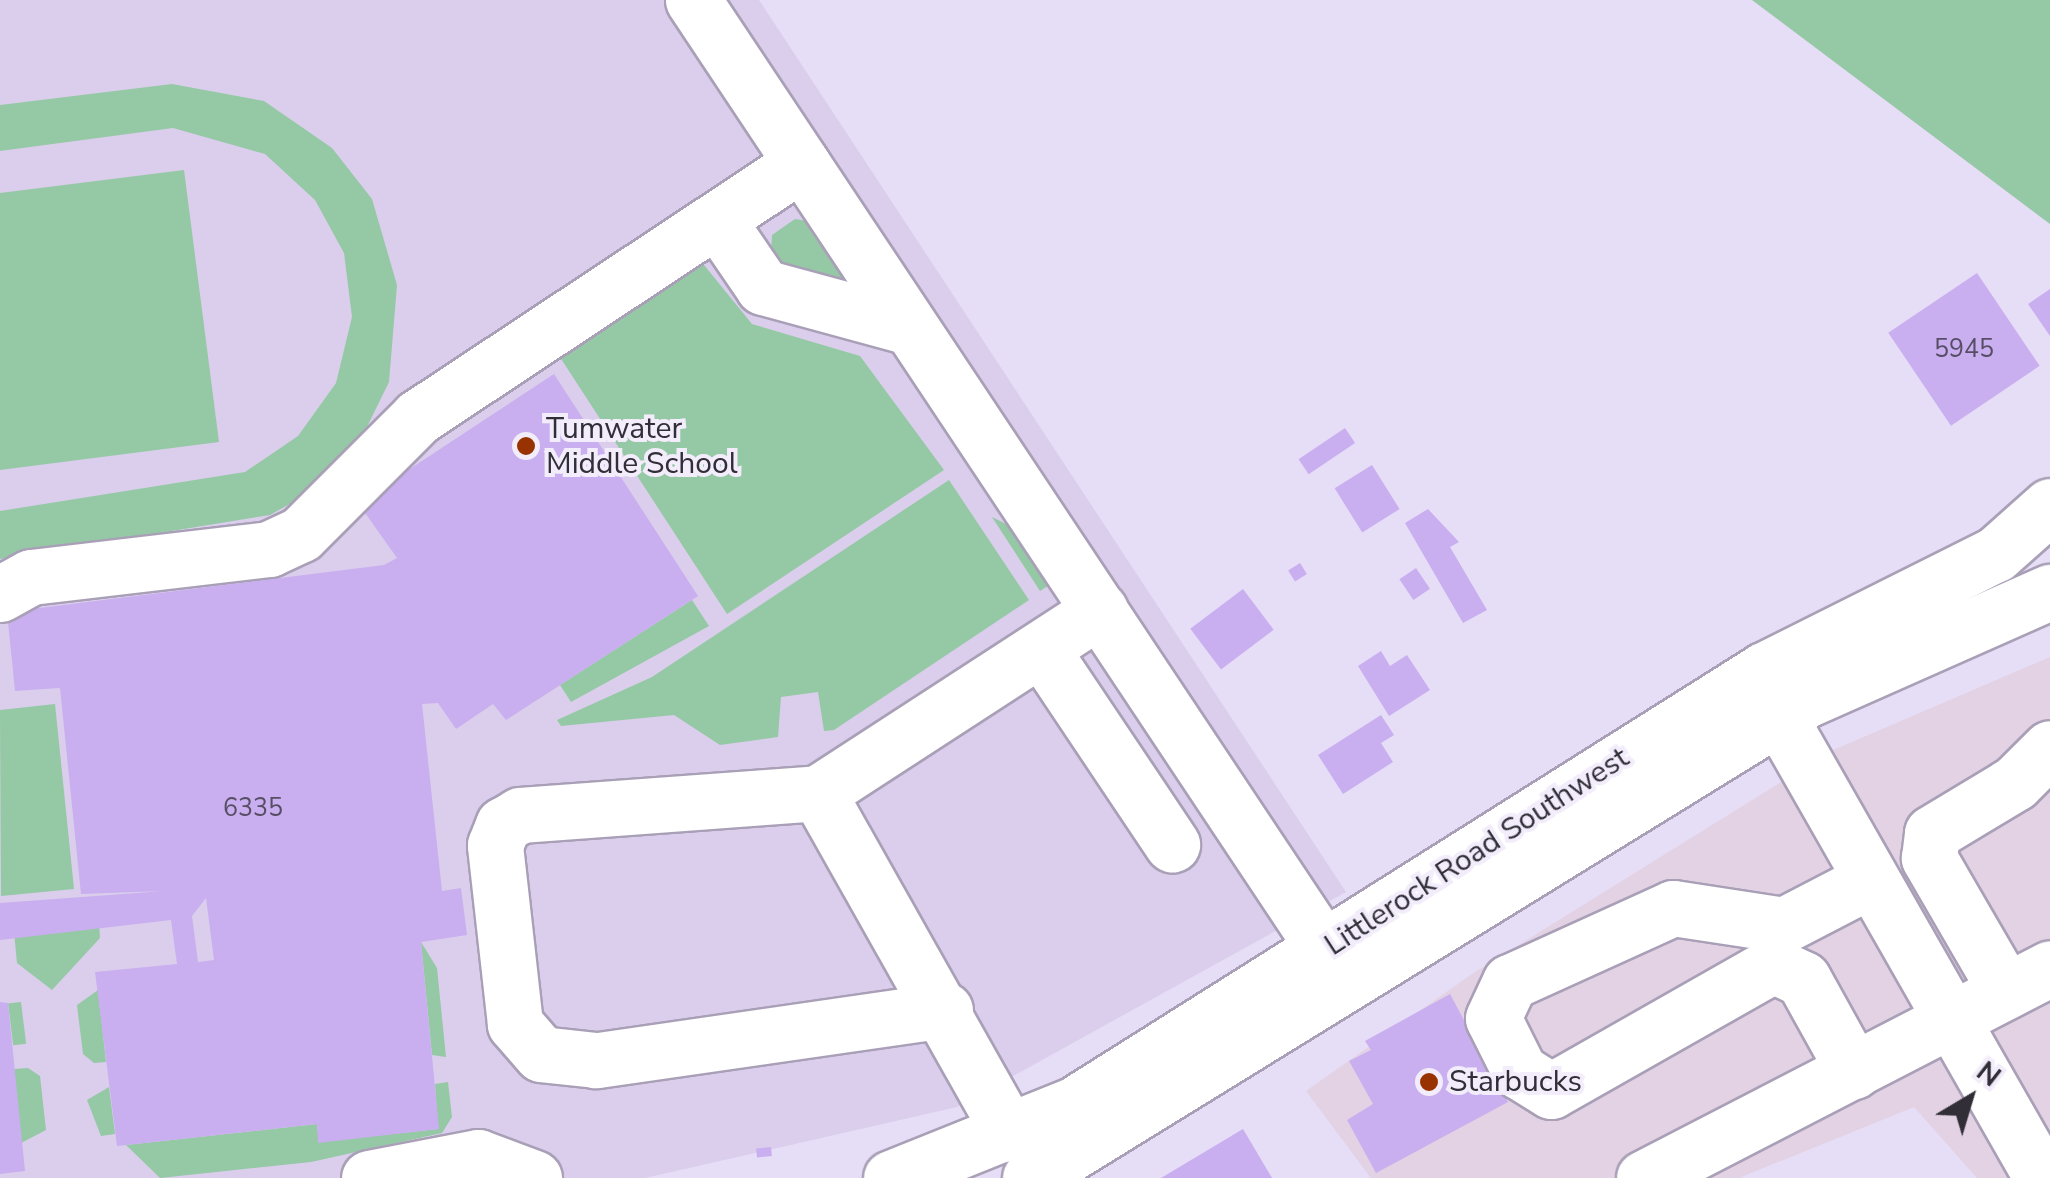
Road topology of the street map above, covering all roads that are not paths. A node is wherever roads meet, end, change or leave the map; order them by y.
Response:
1 (694, 0) edge
2 (802, 163) junction
3 (718, 221) junction
4 (910, 328) junction
5 (2050, 506) edge
6 (2050, 592) edge
7 (0, 594) edge
8 (1100, 610) junction
9 (1042, 650) junction
10 (1780, 717) junction
11 (2050, 748) edge
12 (818, 792) junction
13 (1172, 844) dead end
14 (1869, 881) junction
15 (1324, 950) junction
16 (2035, 985) edge
17 (945, 1010) junction
18 (1950, 1022) junction
19 (1871, 1062) junction
20 (1020, 1156) edge
21 (368, 1178) edge
22 (534, 1178) edge
23 (891, 1178) edge
24 (1644, 1178) edge
25 (2042, 1178) edge

1 - 2 main road
2 - 3 main road
2 - 4 main road
3 - 4 main road
3 - 7 main road
4 - 8 main road
5 - 15 main road, Littlerock Road Southwest
6 - 10 main road, Littlerock Road Southwest
8 - 9 main road
8 - 15 main road
9 - 12 main road
9 - 13 main road
10 - 14 main road
10 - 20 main road, Littlerock Road Southwest
11 - 16 main road
12 - 17 main road
12 - 17 main road
14 - 18 main road
14 - 19 main road
15 - 20 main road, Littlerock Road Southwest
16 - 18 main road
17 - 20 main road
18 - 19 main road
18 - 25 main road
19 - 24 main road
20 - 23 main road, Littlerock Road Southwest
21 - 22 main road

